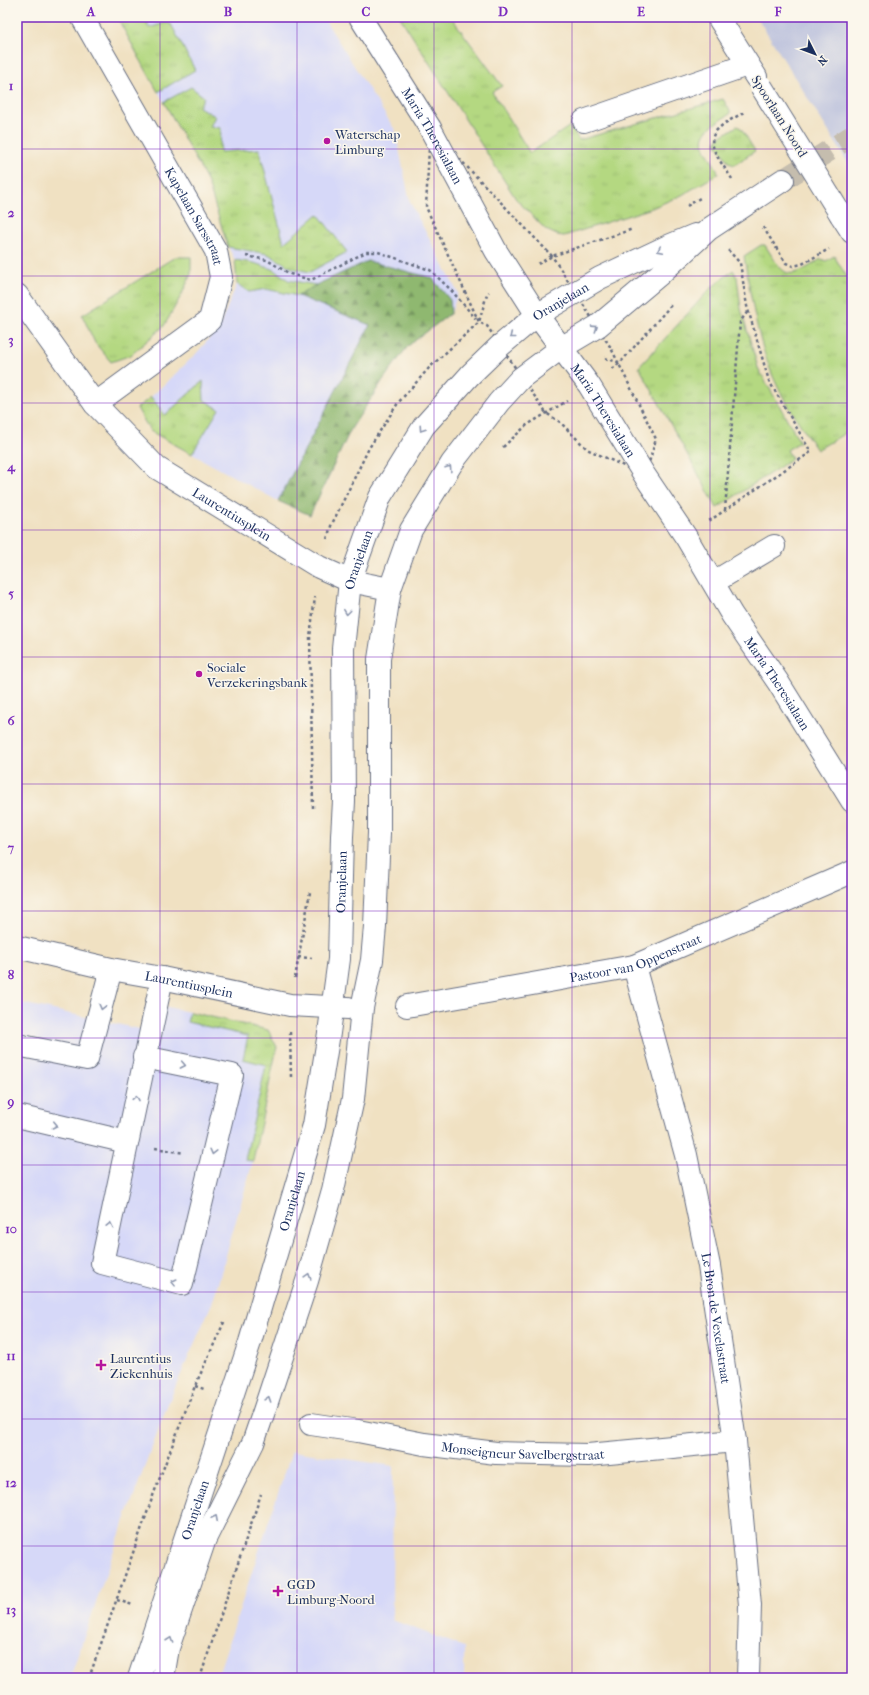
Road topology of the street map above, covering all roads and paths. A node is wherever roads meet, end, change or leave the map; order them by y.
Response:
1 (82, 17) edge
2 (360, 17) edge
3 (718, 17) edge
4 (747, 64) junction
5 (736, 117) dead end
6 (584, 121) dead end
7 (738, 175) dead end
8 (732, 179) junction
9 (784, 180) tunnel mouth
10 (726, 183) dead end
11 (707, 194) dead end
12 (681, 210) dead end
13 (846, 224) edge
14 (761, 225) dead end
15 (639, 227) dead end
16 (709, 229) junction
17 (732, 246) dead end
18 (728, 250) junction
19 (216, 251) junction
20 (821, 253) dead end
21 (722, 255) dead end
22 (514, 278) junction
23 (17, 295) edge
24 (677, 299) dead end
25 (748, 311) junction
26 (537, 315) junction
27 (561, 348) junction
28 (589, 385) junction
29 (95, 404) junction
30 (499, 450) dead end
31 (725, 510) junction
32 (686, 537) junction
33 (774, 546) dead end
34 (350, 581) junction
35 (714, 582) junction
36 (390, 589) junction
37 (852, 802) edge
38 (852, 872) edge
39 (17, 947) edge
40 (634, 966) junction
41 (111, 969) junction
42 (162, 978) junction
43 (290, 1005) junction
44 (407, 1006) dead end
45 (332, 1008) junction
46 (362, 1008) junction
47 (17, 1044) edge
48 (144, 1057) junction
49 (291, 1083) dead end
50 (17, 1116) edge
51 (127, 1142) junction
52 (212, 1159) junction
53 (227, 1316) dead end
54 (311, 1424) dead end
55 (736, 1441) junction
56 (117, 1600) junction
57 (133, 1605) dead end
58 (89, 1678) edge
59 (139, 1678) edge
60 (163, 1678) edge
61 (748, 1678) edge

1 - 19 street, Kapelaan Sarsstraat
2 - 22 street, Maria Theresialaan
3 - 4 street, Spoorlaan Noord
4 - 6 street
4 - 13 street, Spoorlaan Noord, bridge
5 - 8 path
7 - 8 path
8 - 10 path
9 - 16 street, Oranjelaan
11 - 12 path
14 - 20 path
15 - 22 path
16 -> 26 street, Oranjelaan
27 -> 16 street, Oranjelaan
17 - 18 path
18 - 21 path
18 - 25 path
19 - 22 path
19 - 29 street, Kapelaan Sarsstraat
22 - 26 street, Maria Theresialaan
23 - 29 street, Laurentiusplein
24 - 28 path
25 - 31 path
25 - 31 path
26 - 27 street, Maria Theresialaan
26 -> 34 street, Oranjelaan
27 - 28 street, Maria Theresialaan
36 -> 27 street, Oranjelaan
28 - 30 path
28 - 32 street, Maria Theresialaan
29 - 34 street, Laurentiusplein
31 - 32 path
32 - 35 street, Maria Theresialaan
33 - 35 street
34 - 36 street, Laurentiusplein
34 -> 45 street, Oranjelaan
35 - 37 street, Maria Theresialaan
36 - 46 street, Oranjelaan
38 - 40 street, Pastoor van Oppenstraat
39 - 41 street, Laurentiusplein
40 - 44 street, Pastoor van Oppenstraat
40 - 55 street, Le Bron de Vexelastraat
41 - 42 street, Laurentiusplein
41 -> 47 street
42 - 43 street, Laurentiusplein
42 - 48 street
43 - 45 street, Laurentiusplein
43 - 49 path
45 - 46 street, Laurentiusplein
45 - 59 street, Oranjelaan
60 -> 46 street, Oranjelaan
51 -> 48 street
48 -> 52 street
50 -> 51 street
51 - 52 path
52 -> 51 street
53 - 56 path
54 - 55 street, Monseigneur Savelbergstraat
55 - 61 street, Le Bron de Vexelastraat
56 - 57 path
56 - 58 path

